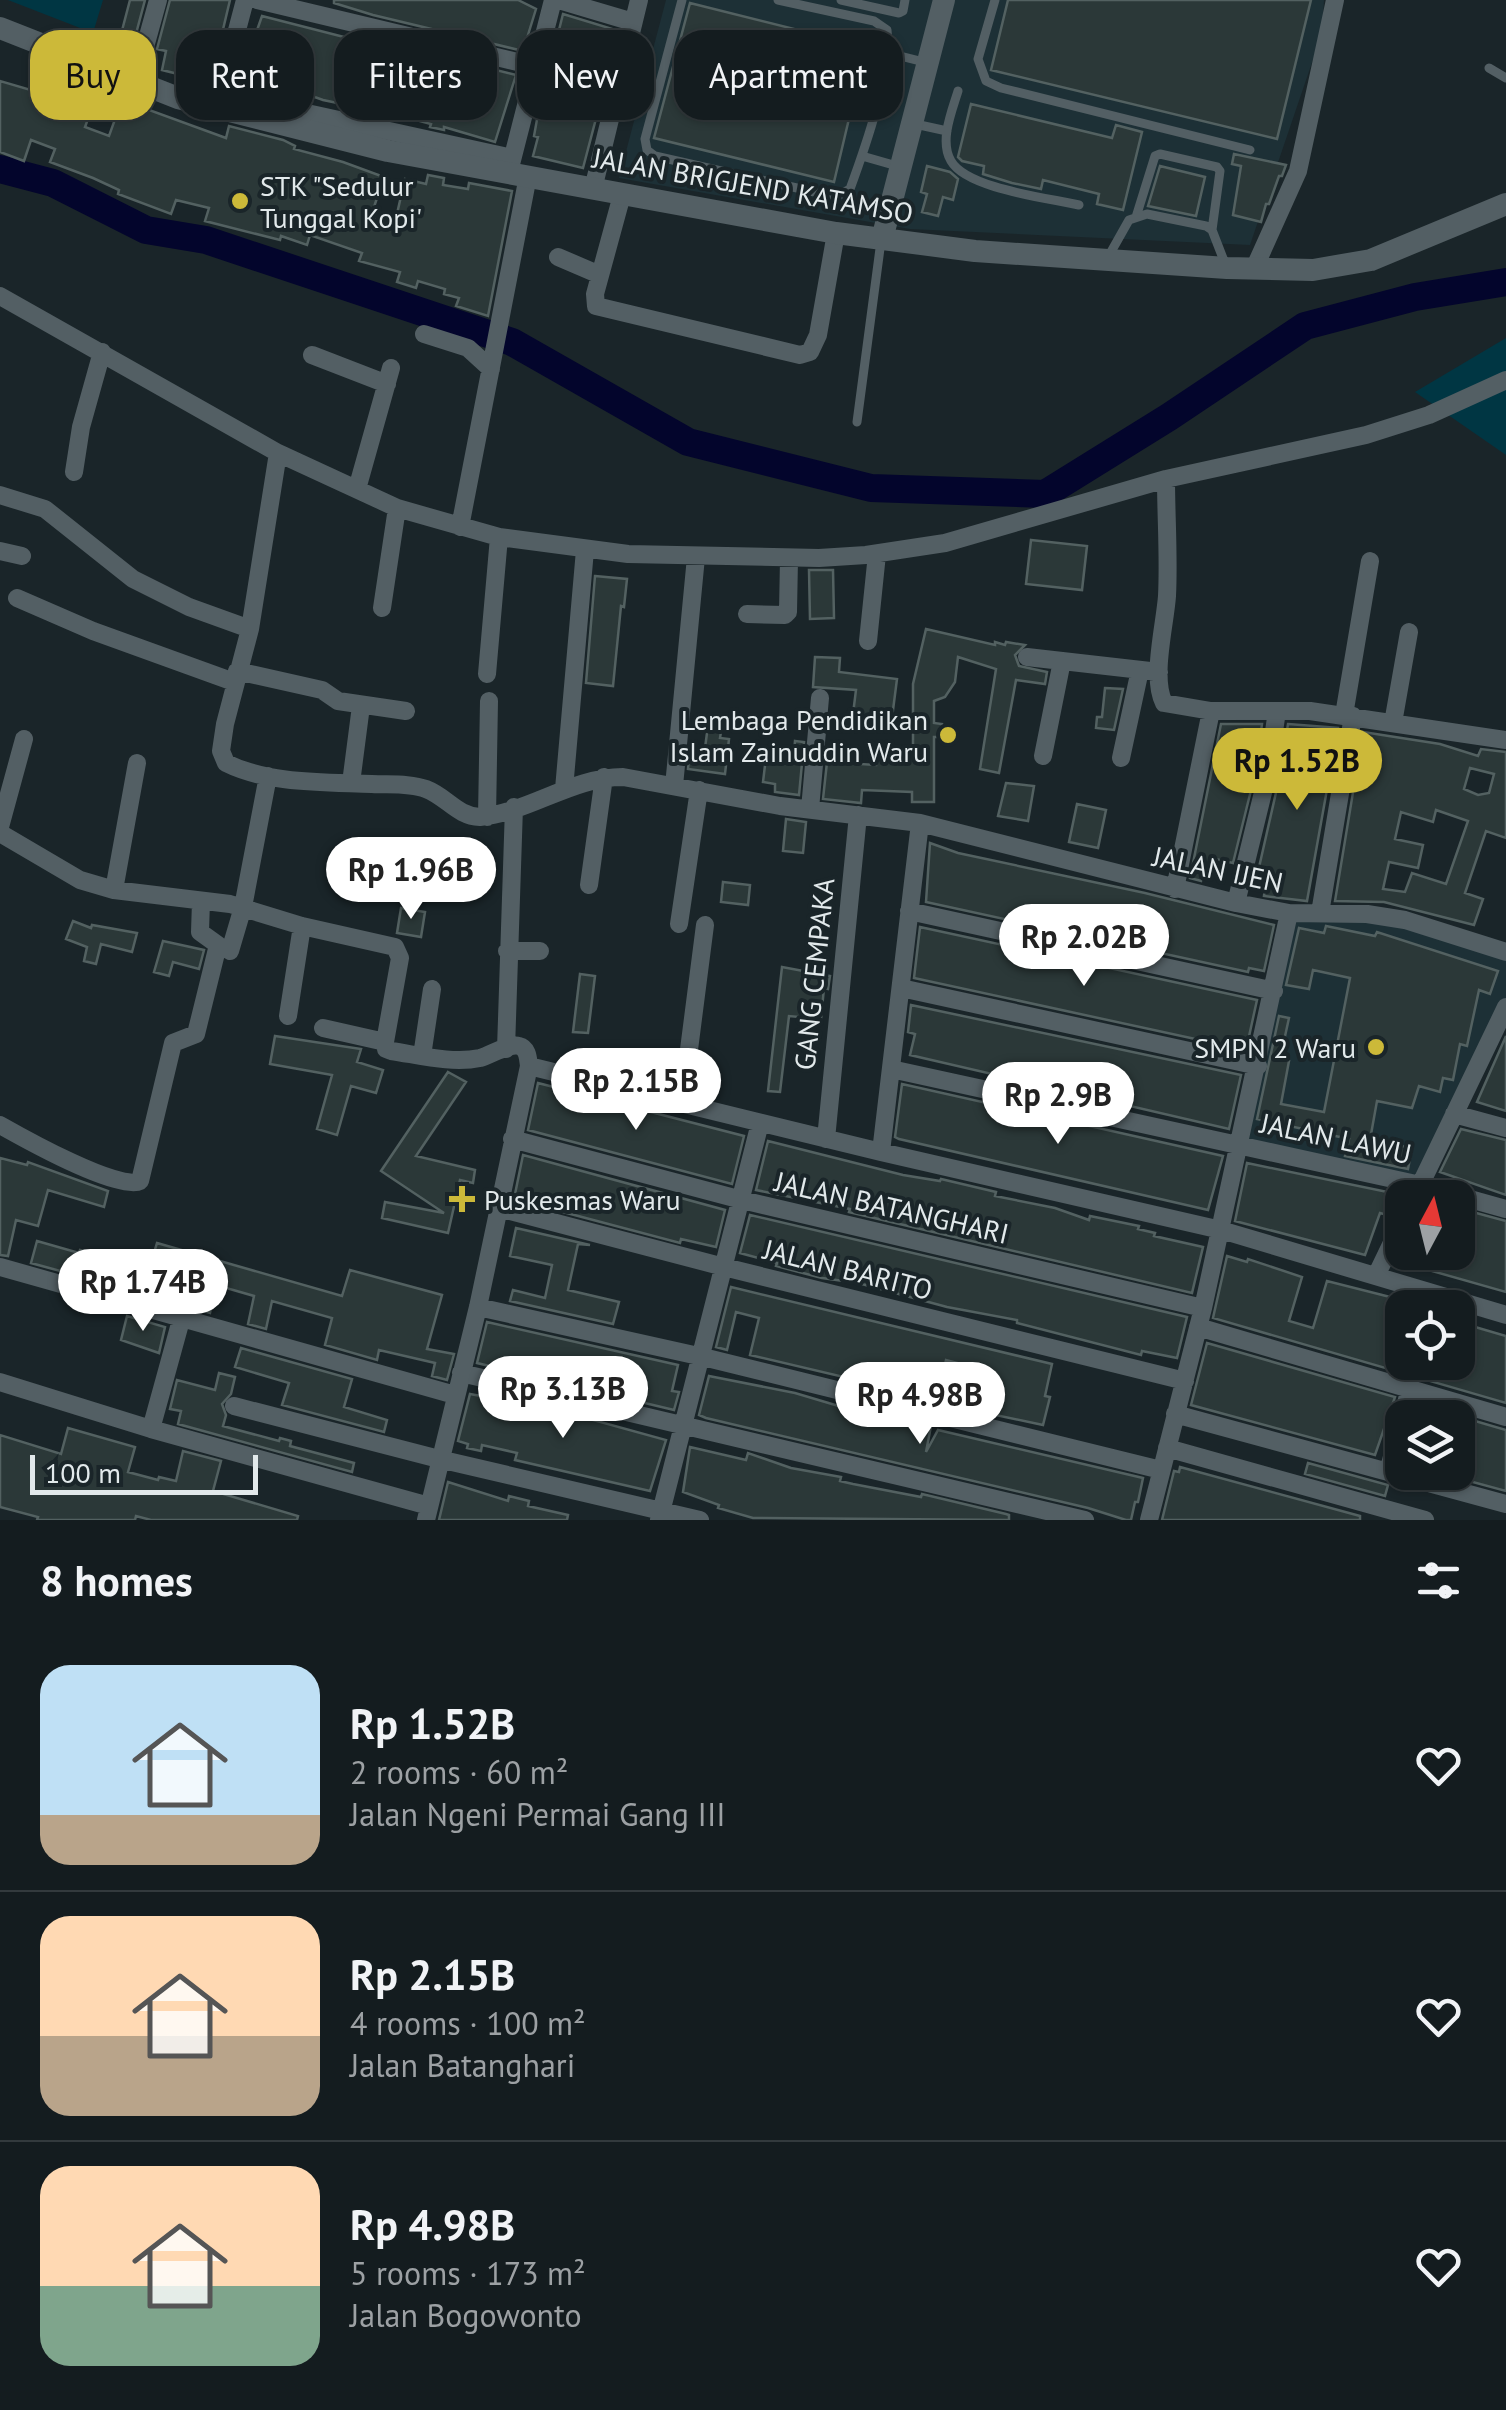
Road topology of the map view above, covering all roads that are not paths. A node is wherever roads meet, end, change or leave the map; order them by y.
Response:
1 (158, 0) edge
2 (245, 0) edge
3 (258, 0) edge
4 (556, 0) edge
5 (638, 0) edge
6 (682, 0) edge
7 (778, 0) edge
8 (840, 0) edge
9 (906, 0) edge
10 (944, 0) edge
11 (995, 0) edge
12 (1335, 0) edge
13 (633, 22) junction
14 (0, 28) edge
15 (150, 30) edge
16 (237, 30) edge
17 (546, 30) edge
18 (887, 30) edge
19 (30, 40) edge
20 (903, 57) edge
21 (517, 62) edge
22 (927, 63) junction
23 (1490, 68) dead end
24 (1506, 78) edge
25 (958, 90) dead end
26 (279, 120) edge
27 (525, 120) edge
28 (871, 120) edge
29 (912, 123) junction
30 (947, 131) junction
31 (1250, 150) dead end
32 (862, 156) junction
33 (900, 167) junction
34 (516, 169) junction
35 (592, 189) junction
36 (622, 194) junction
37 (1506, 204) edge
38 (1078, 205) dead end
39 (1136, 217) junction
40 (1212, 230) junction
41 (836, 234) junction
42 (882, 239) junction
43 (558, 257) dead end
44 (1106, 261) junction
45 (1227, 268) junction
46 (1254, 269) junction
47 (600, 275) junction
48 (0, 296) edge
49 (424, 334) dead end
50 (102, 352) junction
51 (312, 355) dead end
52 (491, 366) junction
53 (1506, 380) edge
54 (857, 422) dead end
55 (278, 453) junction
56 (74, 472) dead end
57 (1166, 479) junction
58 (356, 489) junction
59 (0, 495) edge
60 (397, 508) junction
61 (460, 527) junction
62 (499, 537) junction
63 (585, 550) junction
64 (0, 551) edge
65 (877, 554) junction
66 (22, 556) dead end
67 (696, 558) junction
68 (789, 559) junction
69 (1370, 560) dead end
70 (17, 598) dead end
71 (382, 608) dead end
72 (746, 614) dead end
73 (250, 629) junction
74 (1409, 632) dead end
75 (868, 641) dead end
76 (1027, 657) dead end
77 (1062, 661) junction
78 (1149, 671) junction
79 (487, 674) dead end
80 (235, 676) junction
81 (820, 698) dead end
82 (489, 701) dead end
83 (361, 706) junction
84 (406, 711) dead end
85 (1211, 711) junction
86 (1277, 711) junction
87 (1349, 716) junction
88 (1393, 723) junction
89 (24, 739) dead end
90 (1506, 740) edge
91 (1042, 756) dead end
92 (1121, 758) dead end
93 (137, 763) dead end
94 (268, 776) junction
95 (604, 777) junction
96 (351, 783) junction
97 (674, 786) junction
98 (564, 788) junction
99 (699, 790) junction
100 (514, 808) junction
101 (810, 809) junction
102 (858, 815) junction
103 (487, 817) junction
104 (920, 824) junction
105 (0, 830) edge
106 (589, 885) dead end
107 (1175, 889) junction
108 (114, 890) junction
109 (201, 901) junction
110 (1236, 903) junction
111 (243, 907) junction
112 (910, 911) junction
113 (1289, 913) junction
114 (1320, 913) junction
115 (678, 924) dead end
116 (705, 925) dead end
117 (302, 926) junction
118 (540, 950) dead end
119 (230, 951) dead end
120 (506, 951) junction
121 (1506, 952) edge
122 (900, 988) junction
123 (432, 989) dead end
124 (1274, 991) junction
125 (1506, 1008) edge
126 (288, 1016) dead end
127 (323, 1028) dead end
128 (1501, 1029) edge
129 (384, 1042) junction
130 (506, 1049) junction
131 (422, 1056) junction
132 (530, 1066) junction
133 (1258, 1066) junction
134 (891, 1069) junction
135 (682, 1104) junction
136 (1454, 1114) junction
137 (760, 1124) junction
138 (0, 1125) edge
139 (1506, 1128) edge
140 (512, 1139) junction
141 (826, 1139) junction
142 (1240, 1146) junction
143 (882, 1152) junction
144 (1422, 1180) edge
145 (1385, 1183) edge
146 (740, 1200) junction
147 (1475, 1203) edge
148 (499, 1208) junction
149 (1506, 1209) edge
150 (1221, 1230) junction
151 (1385, 1257) edge
152 (724, 1267) junction
153 (0, 1268) edge
154 (1376, 1276) junction
155 (478, 1308) junction
156 (1203, 1308) junction
157 (1506, 1315) edge
158 (181, 1320) junction
159 (1198, 1327) junction
160 (703, 1357) junction
161 (460, 1372) junction
162 (1185, 1381) junction
163 (0, 1382) edge
164 (1410, 1388) junction
165 (455, 1395) junction
166 (1407, 1400) edge
167 (234, 1406) dead end
168 (1175, 1414) junction
169 (1506, 1416) edge
170 (684, 1427) junction
171 (151, 1429) junction
172 (1167, 1448) junction
173 (439, 1459) junction
174 (1161, 1470) junction
175 (1385, 1471) edge
176 (1454, 1490) edge
177 (1506, 1504) edge
178 (427, 1513) edge
179 (1375, 1514) edge
180 (660, 1515) edge
181 (700, 1520) edge
182 (1085, 1520) edge
183 (1149, 1520) edge
184 (1425, 1520) edge

1 - 15 street
2 - 16 street
3 - 21 street
4 - 13 street
4 - 17 street
5 - 13 street
6 - 32 lane
7 - 18 lane
8 - 9 lane
10 - 22 street
11 - 31 lane
12 - 46 street
13 - 35 street
14 - 19 street, JALAN BRIGJEND KATAMSO
20 - 22 lane
22 - 29 street
23 - 24 lane
25 - 30 lane
26 - 34 street, JALAN BRIGJEND KATAMSO
27 - 34 street
28 - 32 lane
29 - 30 lane
29 - 33 street
30 - 38 lane
32 - 33 lane
33 - 42 street
34 - 35 street, JALAN BRIGJEND KATAMSO
34 - 52 street
35 - 36 street, JALAN BRIGJEND KATAMSO
36 - 41 street, JALAN BRIGJEND KATAMSO
36 - 47 street
37 - 46 street, JALAN BRIGJEND KATAMSO
39 - 40 lane
39 - 40 lane
39 - 44 lane
40 - 45 lane
41 - 42 street, JALAN BRIGJEND KATAMSO
41 - 47 street
42 - 44 street, JALAN BRIGJEND KATAMSO
42 - 54 lane
43 - 47 street
44 - 45 street, JALAN BRIGJEND KATAMSO
45 - 46 street, JALAN BRIGJEND KATAMSO
48 - 50 street
49 - 52 street
50 - 55 street
50 - 56 street
51 - 58 street
52 - 61 street
53 - 57 street
55 - 58 street
55 - 73 street
57 - 65 street
57 - 78 street
58 - 60 street
59 - 73 street
60 - 61 street
60 - 71 street
61 - 62 street
62 - 63 street
62 - 79 street
63 - 67 street
63 - 98 street
64 - 66 street
65 - 68 street
65 - 75 street
67 - 68 street
67 - 97 street
68 - 72 street
69 - 87 street
70 - 80 street
73 - 80 street
74 - 88 street
76 - 77 street
77 - 78 street
77 - 91 street
78 - 85 street
78 - 92 street
80 - 83 street
80 - 94 street
81 - 101 street
82 - 103 street
83 - 84 street
83 - 96 street
85 - 86 street
85 - 107 street
86 - 87 street
86 - 110 street
87 - 88 street
87 - 114 street
88 - 90 street
89 - 105 street
93 - 108 street
94 - 96 street
94 - 111 street
95 - 97 street, JALAN IJEN
95 - 98 street
95 - 106 street
96 - 103 street
97 - 99 street, JALAN IJEN
98 - 100 street
99 - 101 street, JALAN IJEN
99 - 115 street
100 - 103 street
100 - 120 street
101 - 102 street, JALAN IJEN
102 - 104 street, JALAN IJEN
102 - 141 street, GANG CEMPAKA
104 - 107 street, JALAN IJEN
104 - 112 street
105 - 108 street
107 - 110 street, JALAN IJEN
108 - 109 street
109 - 111 street
109 - 138 street
110 - 113 street, JALAN IJEN
111 - 117 street
111 - 119 street
112 - 122 street
112 - 124 street
113 - 114 street, JALAN IJEN
113 - 124 street
114 - 121 street, JALAN IJEN
116 - 135 street
117 - 126 street
117 - 129 street
118 - 120 street
120 - 130 street
122 - 133 street
122 - 134 street
123 - 131 street
124 - 133 street
125 - 128 street
127 - 129 street
128 - 136 street
129 - 131 street
130 - 131 street
130 - 132 street
132 - 135 street
132 - 140 street
133 - 142 street
134 - 142 street, JALAN LAWU
134 - 143 street
135 - 137 street
136 - 139 street
136 - 144 street
137 - 141 street
137 - 146 street
140 - 146 street, JALAN BATANGHARI
140 - 148 street
141 - 143 street
142 - 145 street, JALAN LAWU
142 - 150 street
143 - 150 street
146 - 152 street
146 - 156 street, JALAN BATANGHARI
147 - 149 street, JALAN LAWU
148 - 152 street, JALAN BARITO
148 - 155 street
150 - 154 street
150 - 156 street
151 - 154 street
152 - 160 street
152 - 162 street, JALAN BARITO
153 - 158 street
154 - 157 street
155 - 160 street
155 - 161 street
156 - 159 street
158 - 165 street
158 - 171 street
159 - 162 street
159 - 164 street
160 - 170 street
160 - 174 street
161 - 165 street
161 - 170 street
162 - 168 street
163 - 171 street
164 - 166 street
164 - 169 street
165 - 173 street
167 - 173 street
168 - 172 street
168 - 175 street
170 - 180 street
170 - 182 street
171 - 178 street
172 - 174 street
172 - 179 street
173 - 178 street
173 - 180 street
174 - 183 street
176 - 177 street
179 - 184 street
180 - 181 street

